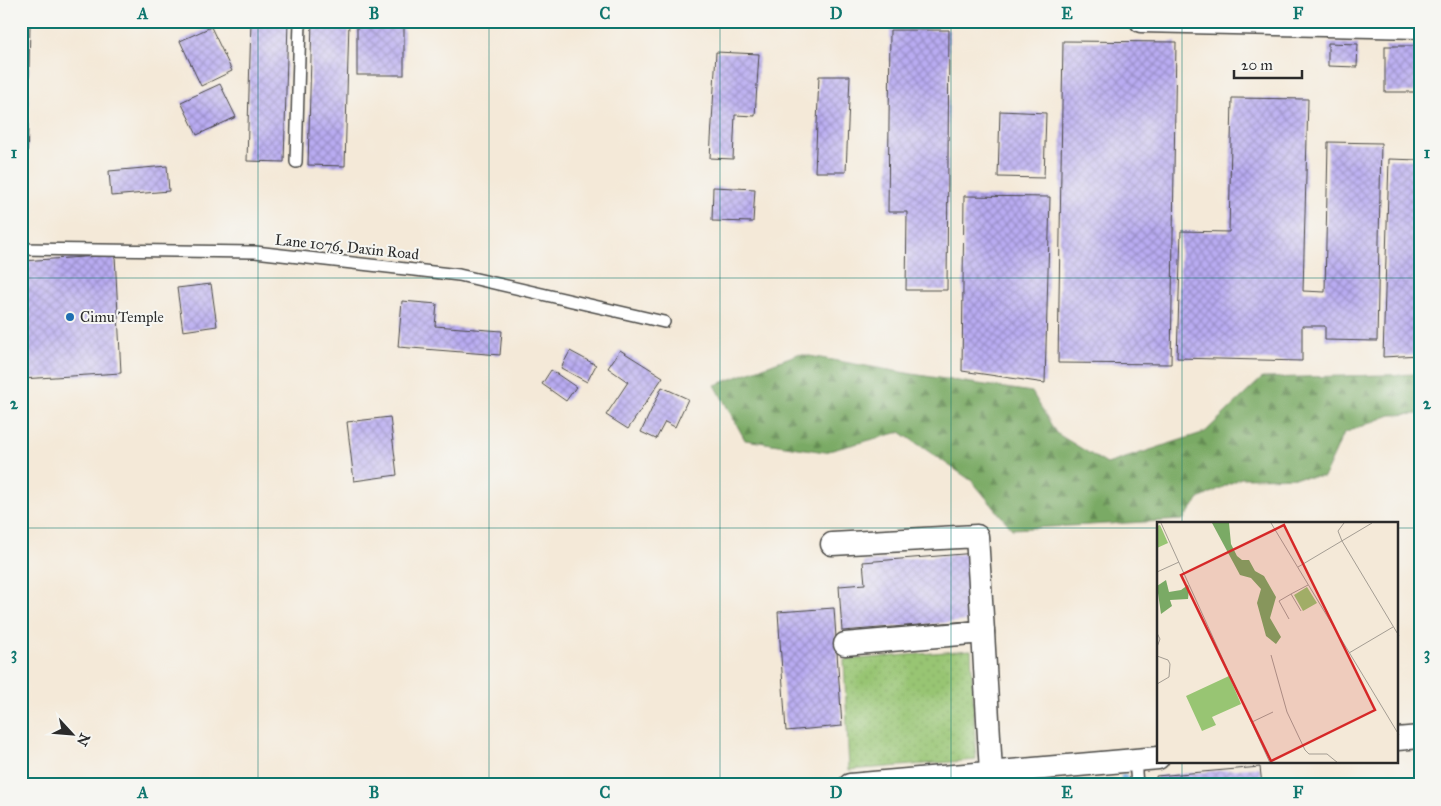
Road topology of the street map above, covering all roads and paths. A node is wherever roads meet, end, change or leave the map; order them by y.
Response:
1 (300, 21) edge
2 (1141, 21) edge
3 (1420, 27) edge
4 (296, 162) dead end
5 (21, 249) edge
6 (664, 322) dead end
7 (832, 544) dead end
8 (983, 632) junction
9 (845, 644) dead end
10 (1420, 737) edge
11 (1398, 739) edge
12 (1157, 758) edge
13 (1135, 760) junction
14 (991, 772) junction
15 (850, 785) edge
16 (1137, 785) edge

1 - 4 lane
2 - 3 street
5 - 6 lane, Lane 1076, Daxin Road
7 - 8 street
8 - 9 street
8 - 14 street
10 - 11 street
12 - 13 street
13 - 14 street
13 - 16 lane
14 - 15 street

